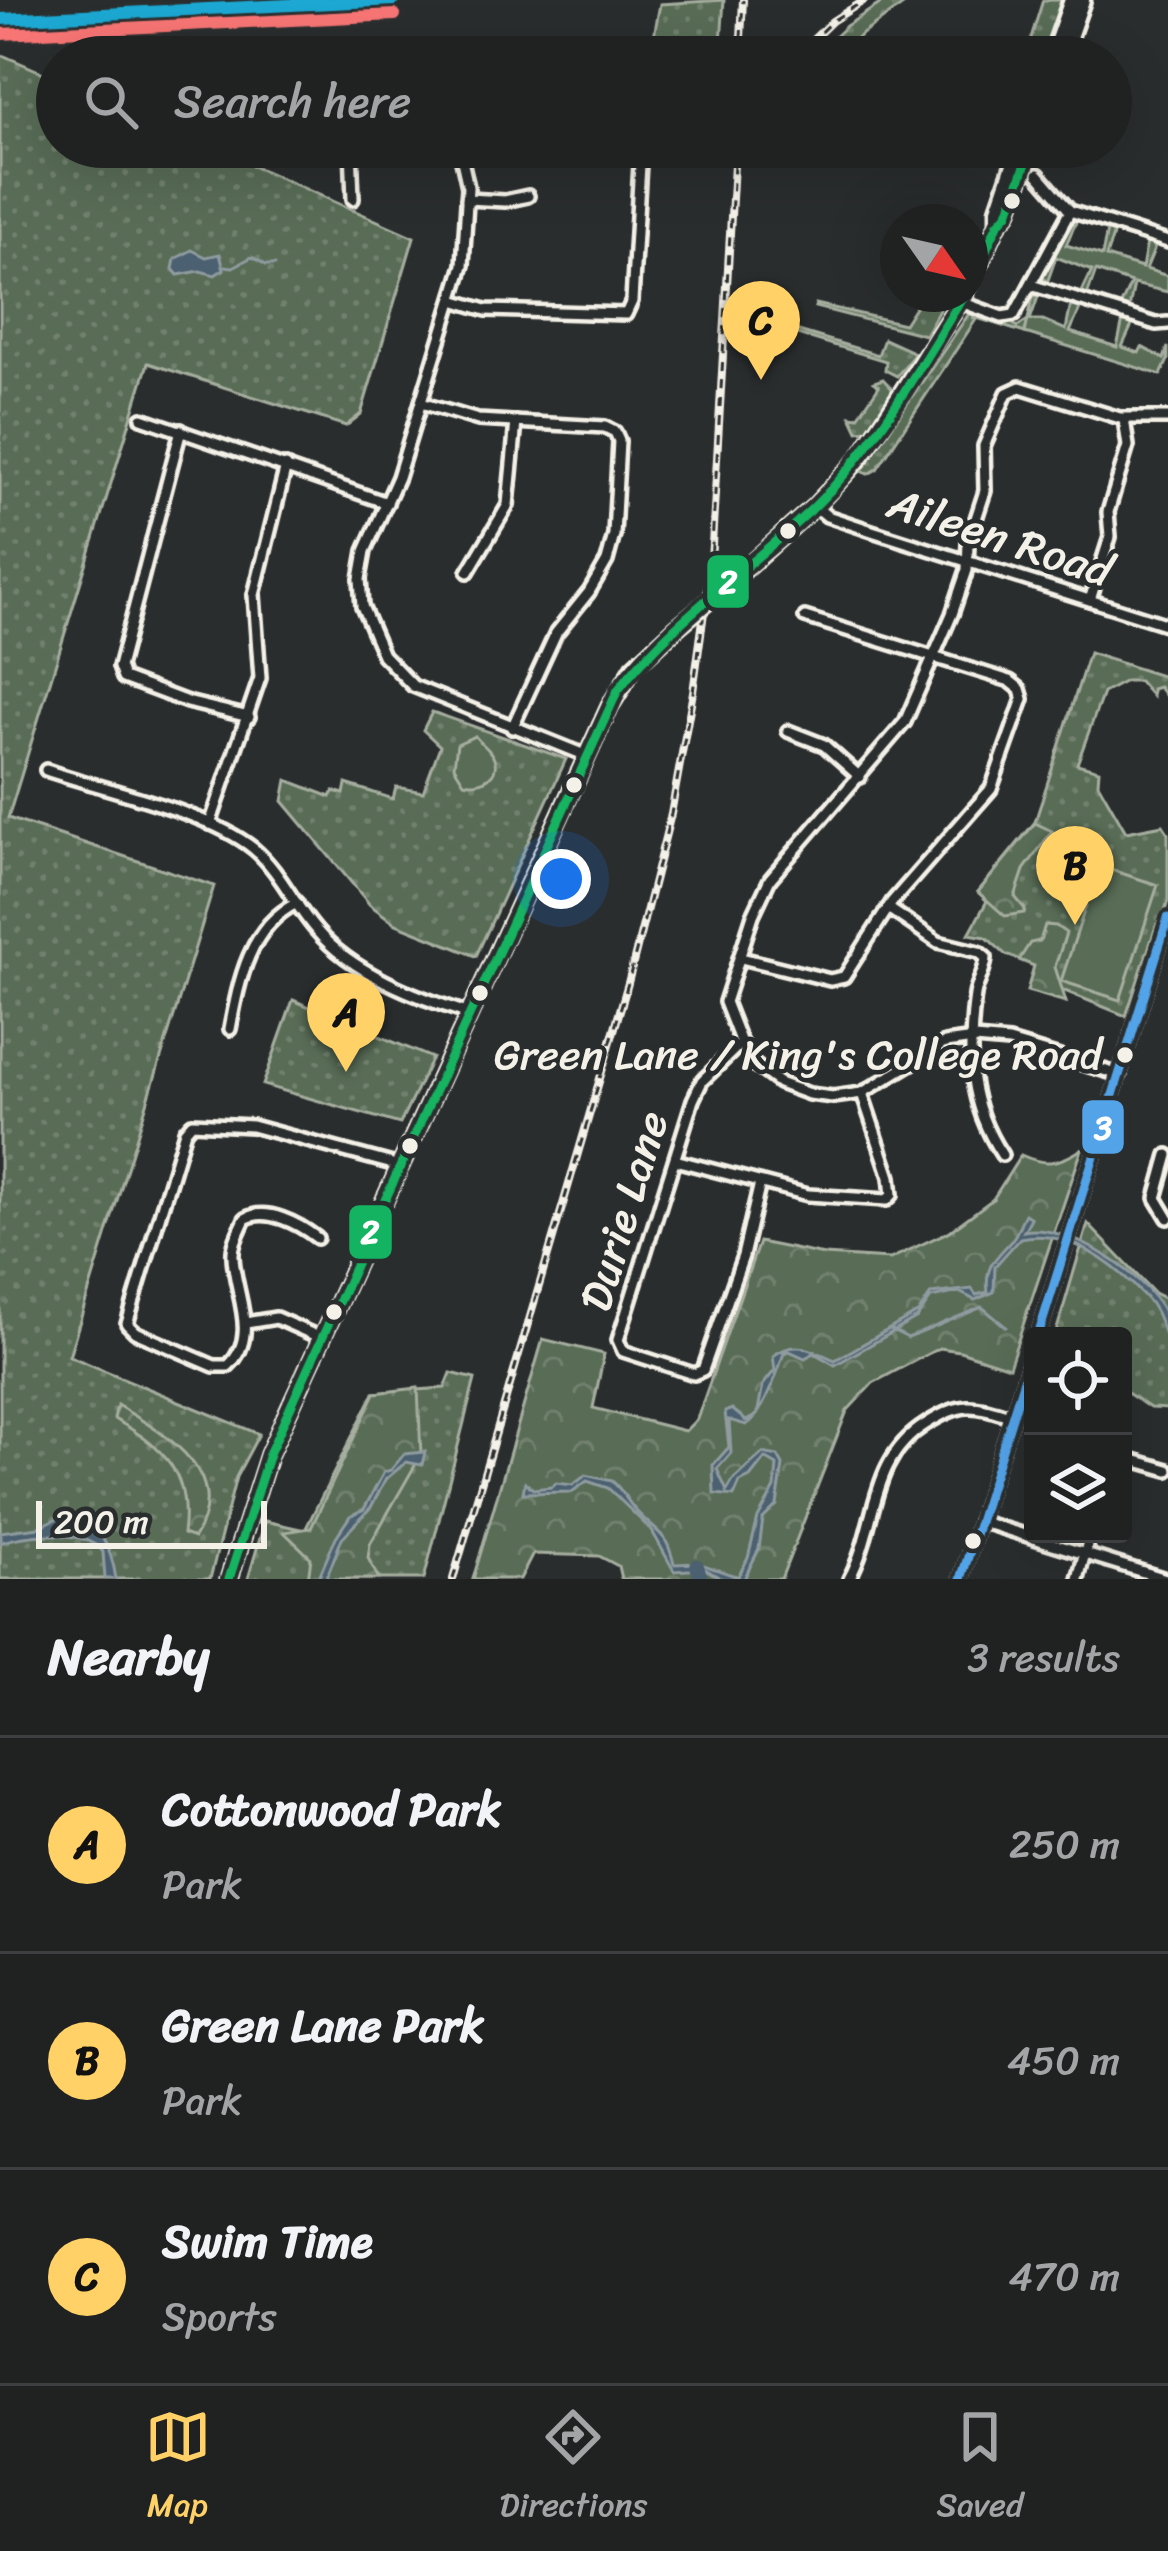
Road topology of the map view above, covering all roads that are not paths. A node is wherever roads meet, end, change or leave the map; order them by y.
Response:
1 (1071, 0) edge
2 (1083, 0) edge
3 (1058, 36) edge
4 (1070, 36) edge
5 (351, 168) edge
6 (465, 168) edge
7 (639, 168) edge
8 (1012, 168) edge
9 (1024, 168) edge
10 (1038, 174) dead end
11 (528, 196) dead end
12 (353, 199) dead end
13 (467, 199) junction
14 (1070, 211) junction
15 (998, 224) junction
16 (1168, 242) edge
17 (988, 245) edge
18 (1031, 285) junction
19 (452, 300) junction
20 (988, 309) edge
21 (954, 312) edge
22 (1168, 323) edge
23 (421, 403) junction
24 (142, 418) dead end
25 (1124, 418) junction
26 (1168, 418) edge
27 (516, 422) junction
28 (181, 430) junction
29 (286, 466) junction
30 (387, 503) junction
31 (815, 506) junction
32 (968, 562) junction
33 (467, 572) dead end
34 (1090, 600) junction
35 (806, 617) dead end
36 (1168, 626) edge
37 (934, 657) junction
38 (249, 718) junction
39 (512, 728) junction
40 (788, 731) dead end
41 (586, 756) junction
42 (46, 770) dead end
43 (860, 777) junction
44 (210, 824) junction
45 (297, 903) junction
46 (888, 908) junction
47 (1168, 918) edge
48 (741, 958) junction
49 (470, 1014) junction
50 (230, 1029) dead end
51 (974, 1039) junction
52 (741, 1043) junction
53 (1120, 1075) junction
54 (862, 1094) junction
55 (1002, 1155) dead end
56 (1168, 1155) edge
57 (675, 1160) junction
58 (400, 1166) junction
59 (760, 1183) junction
60 (1168, 1218) edge
61 (317, 1238) dead end
62 (246, 1323) junction
63 (1041, 1327) edge
64 (321, 1338) junction
65 (1024, 1381) edge
66 (1013, 1417) junction
67 (1132, 1460) edge
68 (1168, 1470) edge
69 (979, 1521) junction
70 (1087, 1543) edge
71 (1084, 1553) junction
72 (229, 1579) edge
73 (849, 1579) edge
74 (962, 1579) edge
75 (1078, 1579) edge
76 (1166, 1579) edge

1 - 3 main road
2 - 4 main road
5 - 12 street
6 - 13 street
7 - 19 street
8 - 15 main road
9 - 15 main road
10 - 14 street
11 - 13 street
13 - 19 street
14 - 16 street
14 - 18 street
15 - 17 main road
18 - 20 street
18 - 22 street
19 - 23 street
21 - 31 main road
23 - 27 street
23 - 30 street
24 - 28 street
25 - 26 street
25 - 32 street
25 - 34 street
27 - 33 street
27 - 39 street
28 - 29 street
28 - 38 street
29 - 30 street
29 - 38 street
30 - 39 street
31 - 32 street, Aileen Road
31 - 41 main road, bridge
32 - 34 street, Aileen Road
32 - 37 street
34 - 36 street, Aileen Road
35 - 37 street
37 - 43 street
37 - 46 street
38 - 44 street
39 - 41 street
40 - 43 street
41 - 49 main road
42 - 44 street
43 - 48 street
44 - 45 street
45 - 49 street
45 - 50 street
46 - 48 street
46 - 51 street
47 - 53 street
48 - 52 street
49 - 58 main road
51 - 53 street
51 - 54 street
51 - 55 street
52 - 54 street
52 - 57 street, Durie Lane
53 - 63 street
54 - 59 street
56 - 60 street
57 - 59 street
57 - 59 street, Durie Lane
58 - 62 street
58 - 64 main road
61 - 62 street
62 - 64 street
64 - 72 main road
65 - 66 street
66 - 69 street
66 - 73 street
67 - 68 street
69 - 71 street
69 - 74 street
70 - 71 street
71 - 75 street
71 - 76 street

